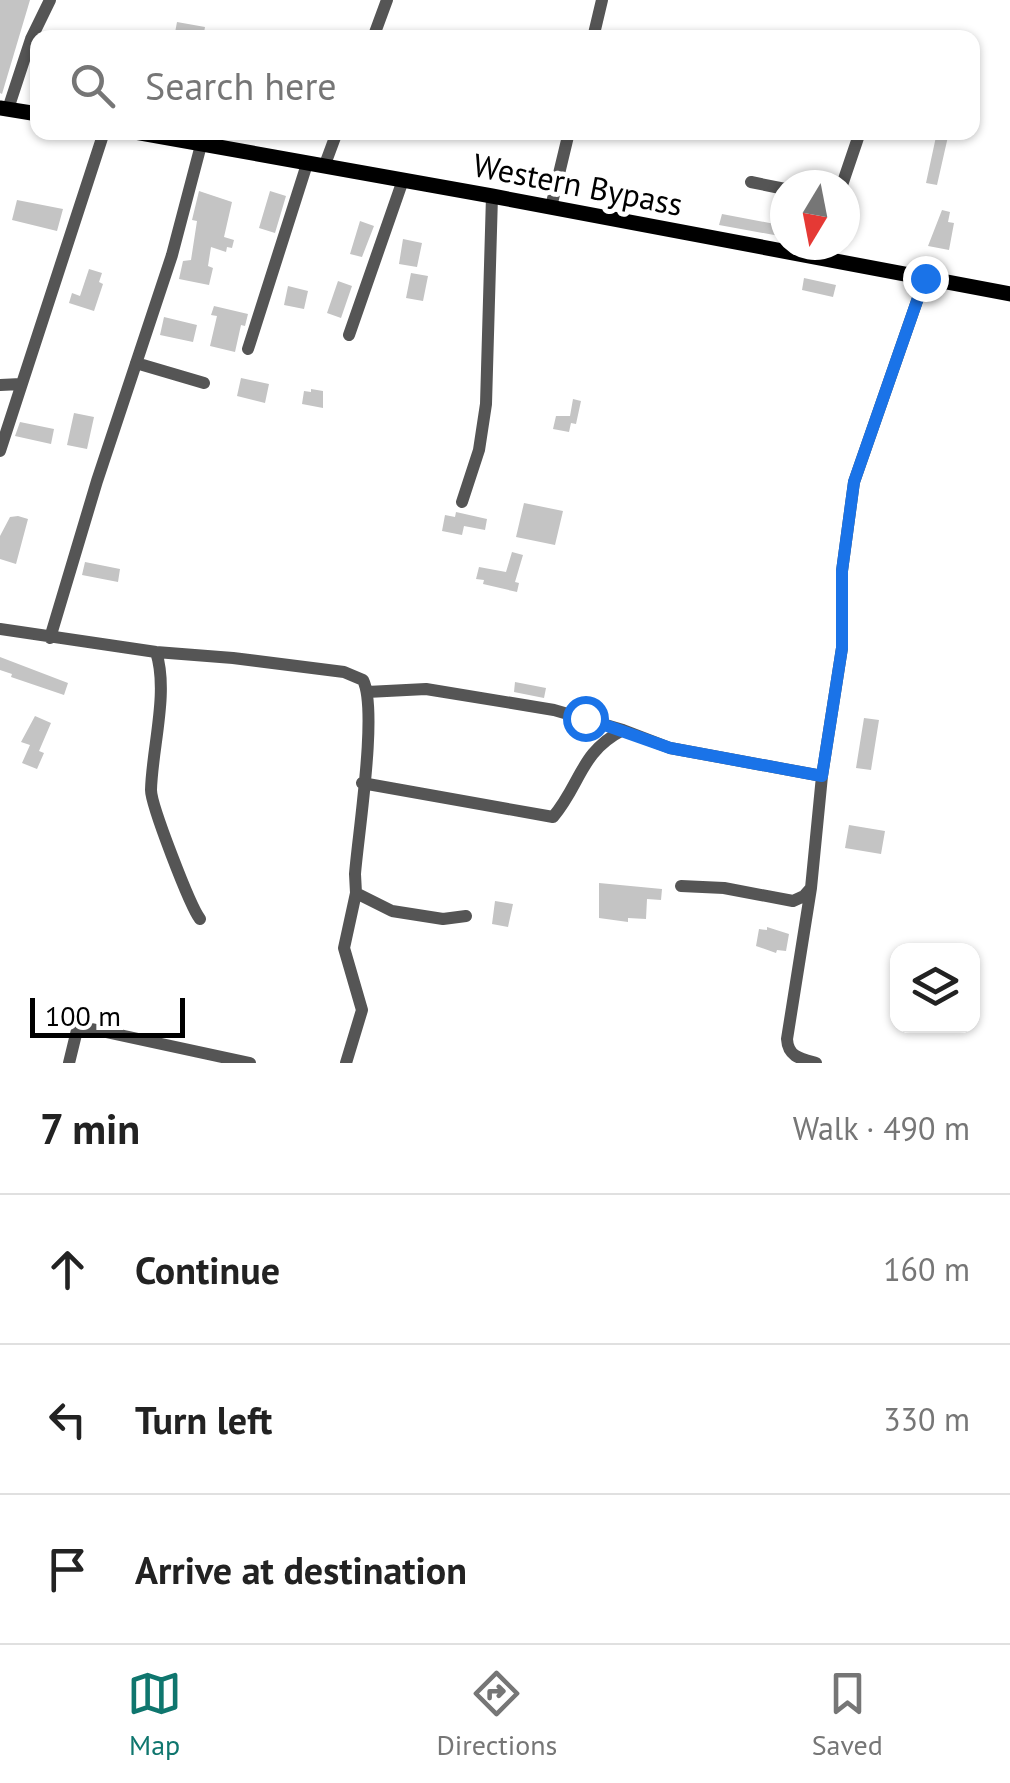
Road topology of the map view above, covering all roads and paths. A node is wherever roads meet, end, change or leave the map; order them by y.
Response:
1 (50, 0) edge
2 (387, 0) edge
3 (602, 0) edge
4 (35, 30) edge
5 (375, 30) edge
6 (595, 30) edge
7 (30, 42) edge
8 (4, 108) edge
9 (30, 113) edge
10 (101, 140) edge
11 (182, 140) edge
12 (334, 140) edge
13 (567, 140) edge
14 (857, 140) edge
15 (201, 146) junction
16 (307, 164) junction
17 (324, 167) junction
18 (847, 170) edge
19 (402, 180) junction
20 (751, 182) dead end
21 (770, 186) edge
22 (492, 196) junction
23 (551, 207) junction
24 (770, 243) edge
25 (854, 260) edge
26 (925, 278) junction
27 (1010, 294) edge
28 (349, 336) dead end
29 (248, 349) dead end
30 (136, 363) junction
31 (21, 384) junction
32 (204, 384) dead end
33 (0, 385) edge
34 (0, 451) edge
35 (462, 502) dead end
36 (0, 629) edge
37 (50, 638) junction
38 (156, 652) junction
39 (368, 692) junction
40 (623, 730) junction
41 (822, 776) junction
42 (362, 783) junction
43 (681, 886) dead end
44 (812, 888) junction
45 (356, 893) junction
46 (466, 916) dead end
47 (200, 920) dead end
48 (69, 1063) edge
49 (250, 1063) edge
50 (346, 1063) edge
51 (816, 1063) edge

1 - 4 street
2 - 5 street
3 - 6 street
7 - 8 street
8 - 9 main road
10 - 31 street
11 - 15 main road, Western Bypass
12 - 17 street
13 - 23 street
14 - 18 street
15 - 16 main road, Western Bypass
15 - 30 street
16 - 17 main road, Western Bypass
16 - 29 street
17 - 19 main road, Western Bypass
19 - 22 main road, Western Bypass
19 - 28 street
20 - 21 street
22 - 23 main road, Western Bypass
22 - 35 street
23 - 24 main road, Western Bypass
25 - 26 main road, Western Bypass
26 - 27 main road, Western Bypass
26 - 41 street
30 - 32 street
30 - 37 street
31 - 33 street
31 - 34 street
36 - 37 street
37 - 38 street
38 - 39 street
38 - 47 street
39 - 40 street
39 - 42 street
40 - 41 street
40 - 42 street
41 - 44 street
42 - 45 street
43 - 44 street
44 - 51 street
45 - 46 street
45 - 50 street
48 - 49 street

